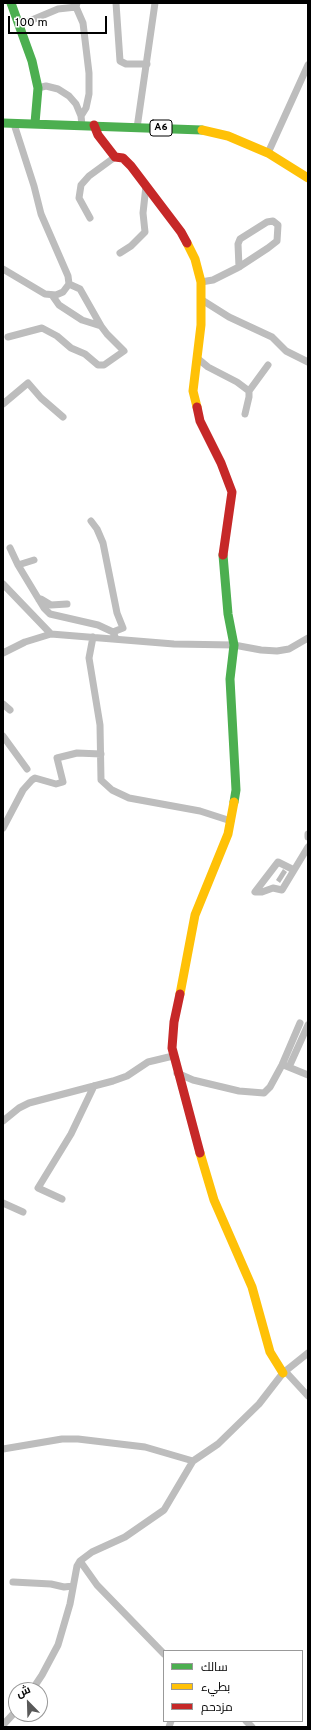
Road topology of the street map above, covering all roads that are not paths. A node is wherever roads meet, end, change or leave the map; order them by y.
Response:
1 (11, 3) edge
2 (116, 3) edge
3 (155, 3) edge
4 (77, 5) edge
5 (20, 25) junction
6 (147, 64) junction
7 (308, 65) edge
8 (38, 88) junction
9 (81, 120) junction
10 (3, 123) edge
11 (35, 123) junction
12 (14, 124) junction
13 (94, 125) junction
14 (137, 128) junction
15 (268, 153) junction
16 (115, 157) junction
17 (308, 178) edge
18 (146, 186) junction
19 (90, 218) dead end
20 (120, 253) dead end
21 (239, 267) junction
22 (3, 270) edge
23 (201, 282) junction
24 (69, 284) junction
25 (52, 295) junction
26 (202, 300) junction
27 (101, 326) junction
28 (8, 337) dead end
29 (197, 358) junction
30 (308, 362) edge
31 (268, 365) dead end
32 (249, 391) junction
33 (3, 404) edge
34 (245, 414) dead end
35 (63, 417) dead end
36 (91, 521) dead end
37 (10, 548) dead end
38 (34, 560) dead end
39 (18, 565) junction
40 (3, 584) edge
41 (39, 600) junction
42 (67, 604) dead end
43 (113, 632) junction
44 (51, 634) junction
45 (93, 637) junction
46 (308, 638) edge
47 (116, 639) junction
48 (234, 644) junction
49 (3, 653) edge
50 (3, 704) edge
51 (10, 710) dead end
52 (3, 736) edge
53 (101, 754) junction
54 (27, 769) dead end
55 (231, 821) junction
56 (3, 828) edge
57 (308, 847) edge
58 (294, 870) junction
59 (300, 1023) dead end
60 (308, 1026) edge
61 (173, 1056) junction
62 (285, 1066) junction
63 (177, 1073) junction
64 (308, 1075) edge
65 (94, 1086) junction
66 (3, 1121) edge
67 (62, 1199) dead end
68 (3, 1203) edge
69 (23, 1212) dead end
70 (308, 1354) edge
71 (284, 1372) junction
72 (308, 1396) edge
73 (3, 1449) edge
74 (193, 1461) junction
75 (80, 1561) junction
76 (13, 1582) dead end
77 (73, 1586) junction
78 (163, 1653) edge
79 (37, 1682) edge

1 - 5 main road
2 - 6 street
3 - 6 street
4 - 5 street
4 - 9 street
5 - 8 main road
6 - 14 street
7 - 15 street
8 - 9 street
8 - 11 main road
9 - 11 main road, A6
9 - 13 main road, A6
10 - 12 main road, A6
11 - 12 main road, A6
12 - 24 street
13 - 14 main road, A6
13 - 16 main road
14 - 15 main road, A6
15 - 17 main road, A6
16 - 18 main road
16 - 19 street
18 - 20 street
18 - 23 main road
21 - 21 street
21 - 23 street
22 - 25 street
23 - 26 main road
24 - 25 street
24 - 27 street
25 - 27 street
26 - 29 main road
26 - 30 street
27 - 28 street
29 - 32 street
29 - 48 main road
31 - 32 street
32 - 34 street
33 - 35 street
36 - 43 street
37 - 39 street
38 - 39 street
39 - 41 street
40 - 44 street
41 - 42 street
41 - 43 street
43 - 47 street
44 - 45 street
44 - 49 street
45 - 47 street
45 - 53 street
46 - 48 street
47 - 48 street
48 - 55 main road
50 - 51 street
52 - 54 street
53 - 55 street
53 - 56 street
55 - 61 main road
57 - 58 street
58 - 58 street
59 - 62 street
60 - 62 street
61 - 63 main road
61 - 65 street
62 - 63 street
62 - 64 street
63 - 71 main road
65 - 66 street
65 - 67 street
68 - 69 street
70 - 71 street
71 - 72 street
71 - 74 street
73 - 74 street
74 - 75 street
75 - 77 street
75 - 78 street
76 - 77 street
77 - 79 street

